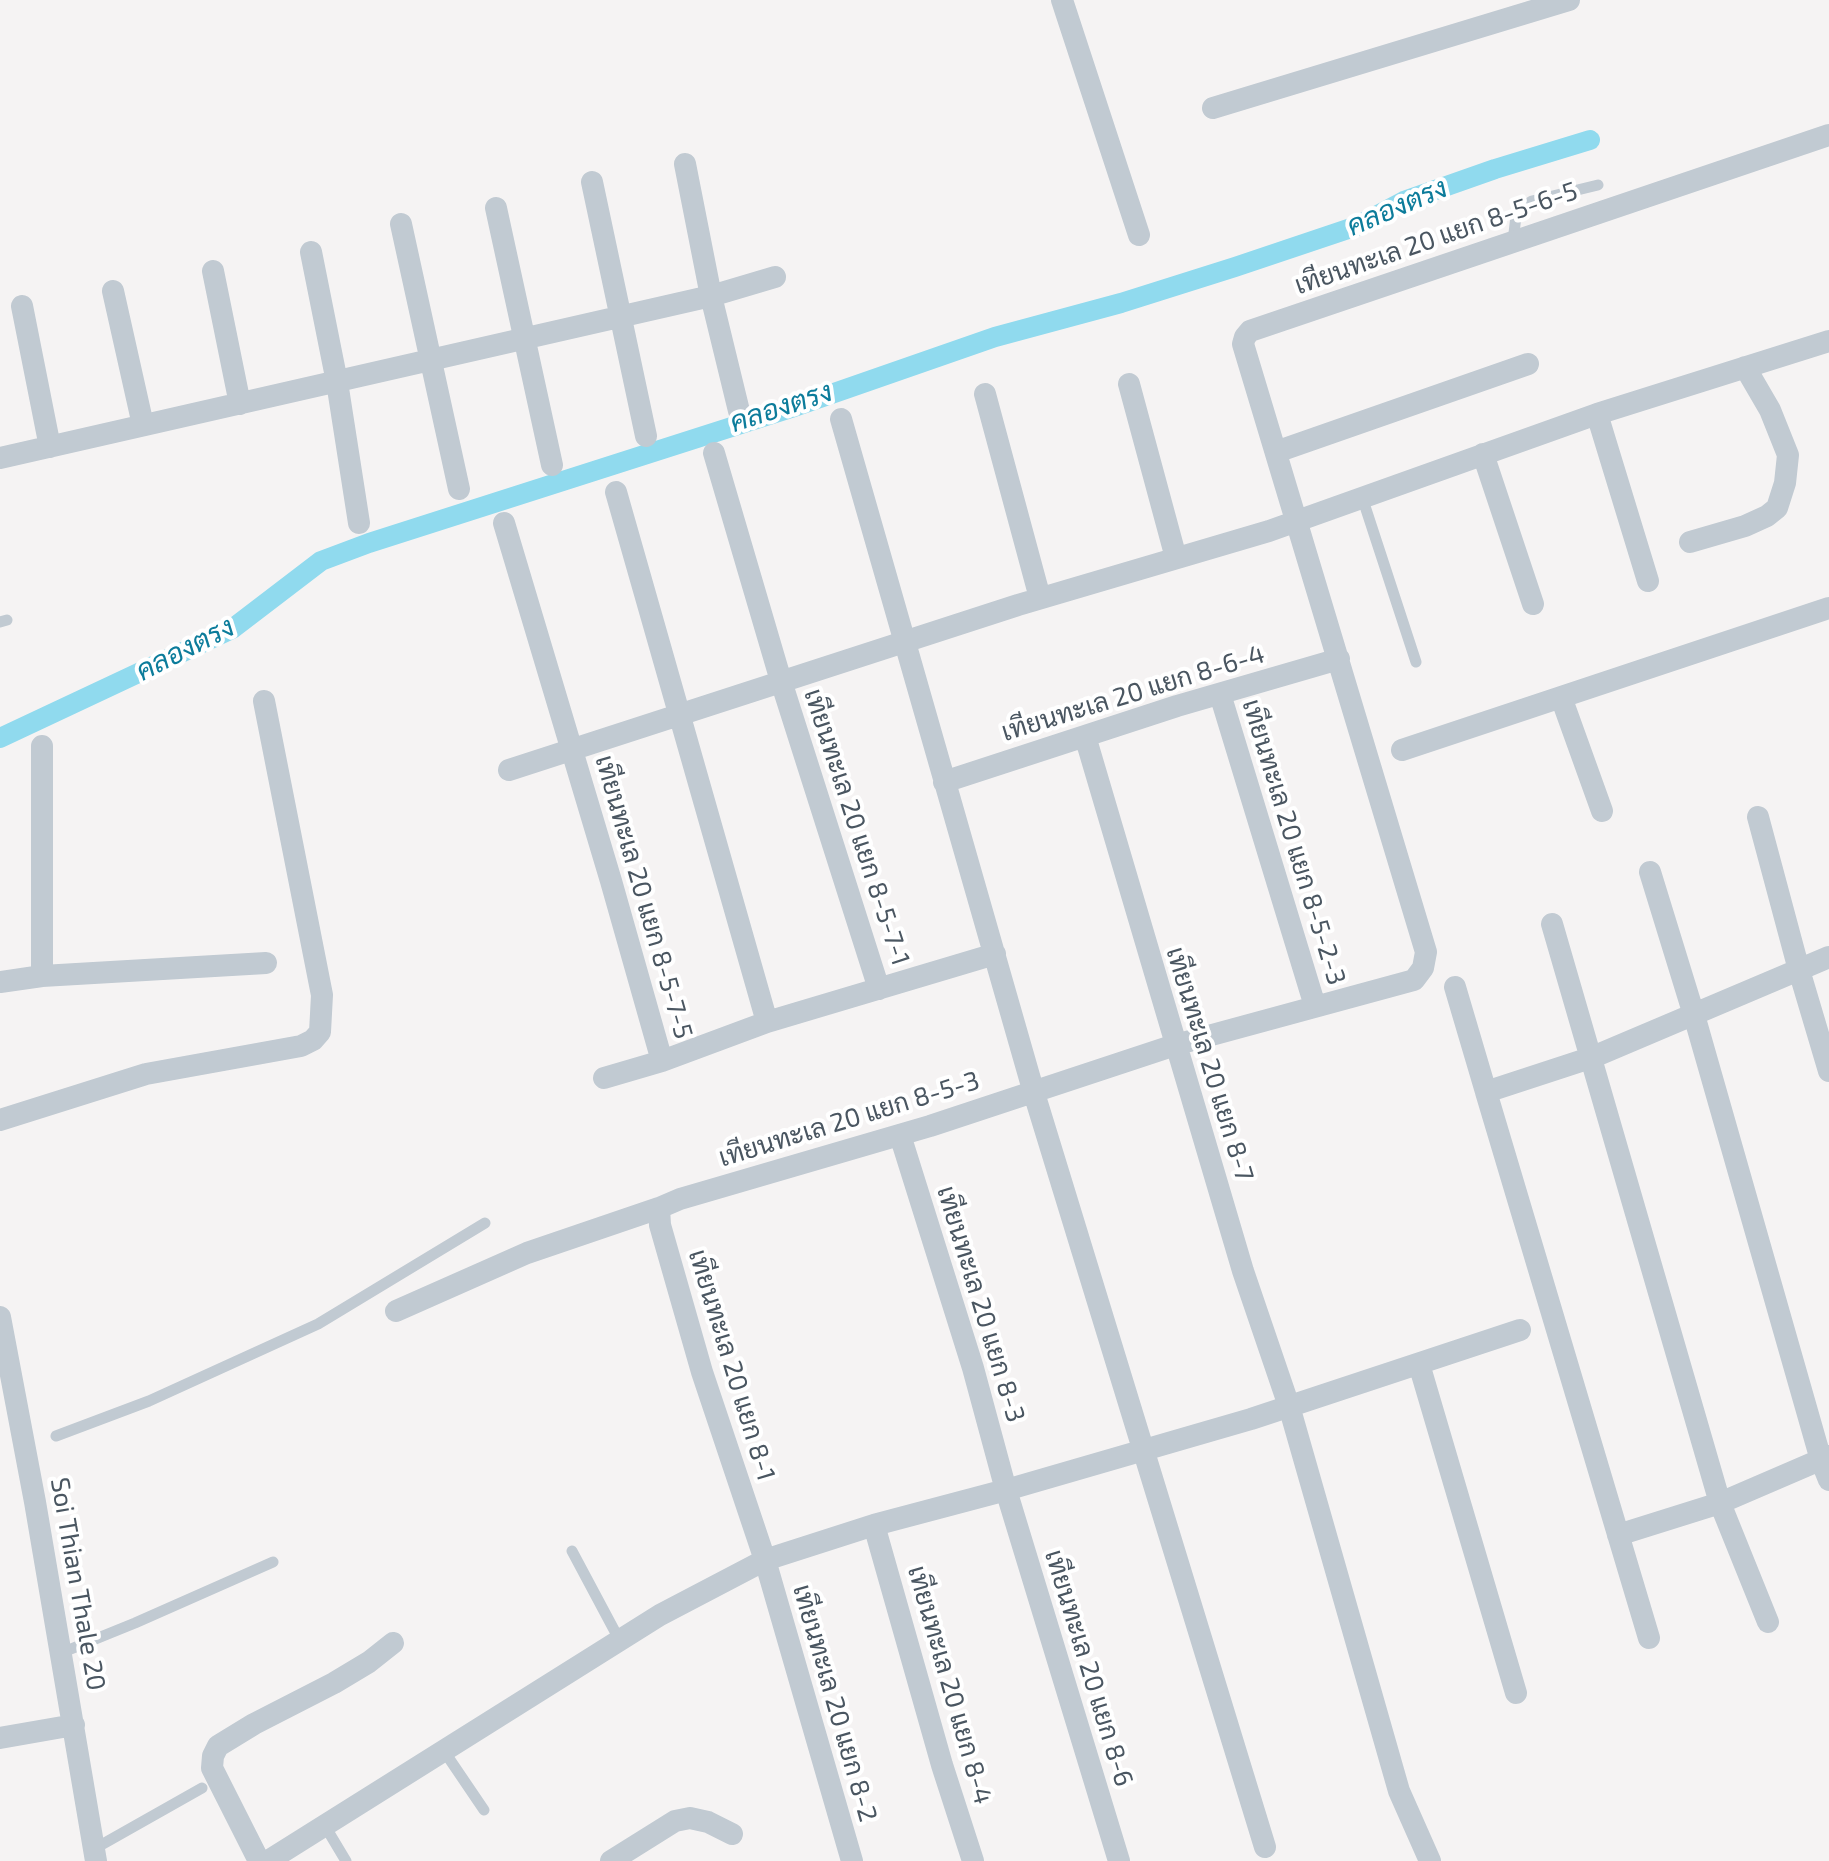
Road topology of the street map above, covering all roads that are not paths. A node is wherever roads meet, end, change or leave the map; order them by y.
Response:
1 (1062, 0) edge
2 (1569, 0) edge
3 (1213, 108) dead end
4 (1829, 135) edge
5 (685, 164) dead end
6 (592, 182) dead end
7 (1598, 185) dead end
8 (496, 208) dead end
9 (401, 224) dead end
10 (1139, 235) dead end
11 (1513, 242) junction
12 (311, 252) dead end
13 (213, 271) dead end
14 (775, 277) dead end
15 (113, 291) dead end
16 (711, 296) junction
17 (22, 306) dead end
18 (620, 317) junction
19 (526, 339) junction
20 (1829, 341) edge
21 (429, 359) junction
22 (1528, 364) dead end
23 (1745, 367) junction
24 (337, 382) junction
25 (1129, 384) dead end
26 (985, 394) dead end
27 (240, 404) junction
28 (739, 411) dead end
29 (1597, 414) junction
30 (841, 419) dead end
31 (143, 425) junction
32 (646, 436) dead end
33 (50, 447) junction
34 (1276, 452) junction
35 (714, 453) dead end
36 (1483, 454) junction
37 (0, 458) edge
38 (552, 465) dead end
39 (459, 489) dead end
40 (616, 492) dead end
41 (1362, 497) junction
42 (1297, 520) junction
43 (359, 523) dead end
44 (504, 523) dead end
45 (1690, 542) dead end
46 (1176, 558) junction
47 (1648, 581) dead end
48 (1040, 598) junction
49 (1533, 604) dead end
50 (1829, 608) edge
51 (904, 642) junction
52 (1339, 659) junction
53 (1416, 662) dead end
54 (781, 681) junction
55 (1220, 694) junction
56 (1561, 697) junction
57 (264, 701) dead end
58 (679, 714) junction
59 (1085, 736) junction
60 (42, 746) dead end
61 (572, 749) junction
62 (1402, 750) dead end
63 (509, 770) dead end
64 (944, 782) junction
65 (1602, 811) dead end
66 (1758, 817) dead end
67 (1650, 872) dead end
68 (1552, 924) dead end
69 (995, 954) junction
70 (1829, 957) edge
71 (266, 963) dead end
72 (1799, 970) junction
73 (42, 976) junction
74 (0, 982) edge
75 (1455, 987) dead end
76 (879, 989) junction
77 (1315, 1006) junction
78 (1694, 1015) junction
79 (767, 1022) junction
80 (1175, 1045) junction
81 (1593, 1057) junction
82 (662, 1061) junction
83 (1829, 1071) edge
84 (604, 1078) dead end
85 (1486, 1092) junction
86 (1034, 1093) junction
87 (0, 1120) edge
88 (900, 1135) junction
89 (669, 1203) junction
90 (485, 1223) dead end
91 (396, 1311) dead end
92 (0, 1317) edge
93 (1520, 1330) dead end
94 (1419, 1364) junction
95 (1289, 1406) junction
96 (56, 1436) dead end
97 (1142, 1449) junction
98 (1826, 1465) edge
99 (1006, 1490) junction
100 (1720, 1503) junction
101 (874, 1525) junction
102 (1618, 1535) junction
103 (572, 1551) dead end
104 (765, 1560) junction
105 (273, 1562) dead end
106 (1768, 1622) dead end
107 (1649, 1638) dead end
108 (620, 1641) junction
109 (393, 1643) dead end
110 (61, 1653) junction
111 (1516, 1693) dead end
112 (74, 1725) junction
113 (0, 1738) edge
114 (444, 1751) junction
115 (202, 1788) dead end
116 (484, 1810) dead end
117 (325, 1826) junction
118 (732, 1834) dead end
119 (1265, 1847) dead end
120 (95, 1855) edge
121 (259, 1861) edge
122 (268, 1861) edge
123 (346, 1861) edge
124 (611, 1861) edge
125 (852, 1861) edge
126 (973, 1861) edge
127 (1119, 1861) edge
128 (1430, 1861) edge

1 - 10 street
2 - 3 street
4 - 11 street, เทียนทะเล 20 แยก 8-5-6-5
5 - 16 street
6 - 18 street
7 - 11 lane
8 - 19 street
9 - 21 street
11 - 34 street, เทียนทะเล 20 แยก 8-5-6-5
12 - 24 street
13 - 27 street
14 - 16 street
15 - 31 street
16 - 18 street
16 - 28 street
17 - 33 street
18 - 19 street
18 - 32 street
19 - 21 street
19 - 38 street
20 - 23 street
21 - 24 street
21 - 39 street
22 - 34 street
23 - 29 street
23 - 45 street
24 - 27 street
24 - 43 street
25 - 46 street
26 - 48 street
27 - 31 street
29 - 36 street
29 - 47 street
30 - 51 street
31 - 33 street
33 - 37 street
34 - 42 street, เทียนทะเล 20 แยก 8-5-6-5
35 - 54 street, เทียนทะเล 20 แยก 8-5-7-1
36 - 41 street
36 - 49 street
40 - 58 street
41 - 42 street
41 - 53 lane
42 - 46 street
42 - 52 street, เทียนทะเล 20 แยก 8-5-6-5
44 - 61 street, เทียนทะเล 20 แยก 8-5-7-5
46 - 48 street
48 - 51 street
50 - 56 street
51 - 54 street
51 - 64 street
52 - 55 street, เทียนทะเล 20 แยก 8-6-4
52 - 77 street, เทียนทะเล 20 แยก 8-5-6-5
54 - 58 street
54 - 76 street, เทียนทะเล 20 แยก 8-5-7-1
55 - 59 street, เทียนทะเล 20 แยก 8-6-4
55 - 77 street, เทียนทะเล 20 แยก 8-5-2-3
56 - 62 street
56 - 65 street
57 - 87 street
58 - 61 street
58 - 79 street
59 - 64 street, เทียนทะเล 20 แยก 8-6-4
59 - 80 street, เทียนทะเล 20 แยก 8-7
60 - 73 street
61 - 63 street
61 - 82 street, เทียนทะเล 20 แยก 8-5-7-5
64 - 69 street
66 - 72 street
67 - 78 street
68 - 81 street
69 - 76 street
69 - 86 street
70 - 72 street
71 - 73 street
72 - 78 street
72 - 83 street
73 - 74 street
75 - 85 street
76 - 79 street
77 - 80 street, เทียนทะเล 20 แยก 8-5-3
78 - 81 street
78 - 98 street
79 - 82 street
80 - 86 street, เทียนทะเล 20 แยก 8-5-3
80 - 95 street, เทียนทะเล 20 แยก 8-7
81 - 85 street
81 - 100 street
82 - 84 street
85 - 102 street
86 - 88 street, เทียนทะเล 20 แยก 8-5-3
86 - 97 street
88 - 89 street, เทียนทะเล 20 แยก 8-5-3
88 - 99 street, เทียนทะเล 20 แยก 8-3
89 - 91 street, เทียนทะเล 20 แยก 8-5-3
89 - 104 street, เทียนทะเล 20 แยก 8-1
90 - 96 lane
92 - 110 street, Soi Thian Thale 20
93 - 94 street
94 - 95 street
94 - 111 street
95 - 97 street
95 - 128 street, เทียนทะเล 20 แยก 8-7
97 - 99 street
97 - 119 street
98 - 100 street
99 - 101 street
99 - 127 street, เทียนทะเล 20 แยก 8-6
100 - 102 street
100 - 106 street
101 - 104 street
101 - 126 street, เทียนทะเล 20 แยก 8-4
102 - 107 street
103 - 108 lane
104 - 108 street
104 - 125 street, เทียนทะเล 20 แยก 8-2
105 - 110 lane
108 - 114 street
109 - 121 street
110 - 112 street, Soi Thian Thale 20
112 - 113 street
112 - 120 street, Soi Thian Thale 20
114 - 116 lane
114 - 117 street
115 - 120 lane
117 - 122 street
117 - 123 lane
118 - 124 street

